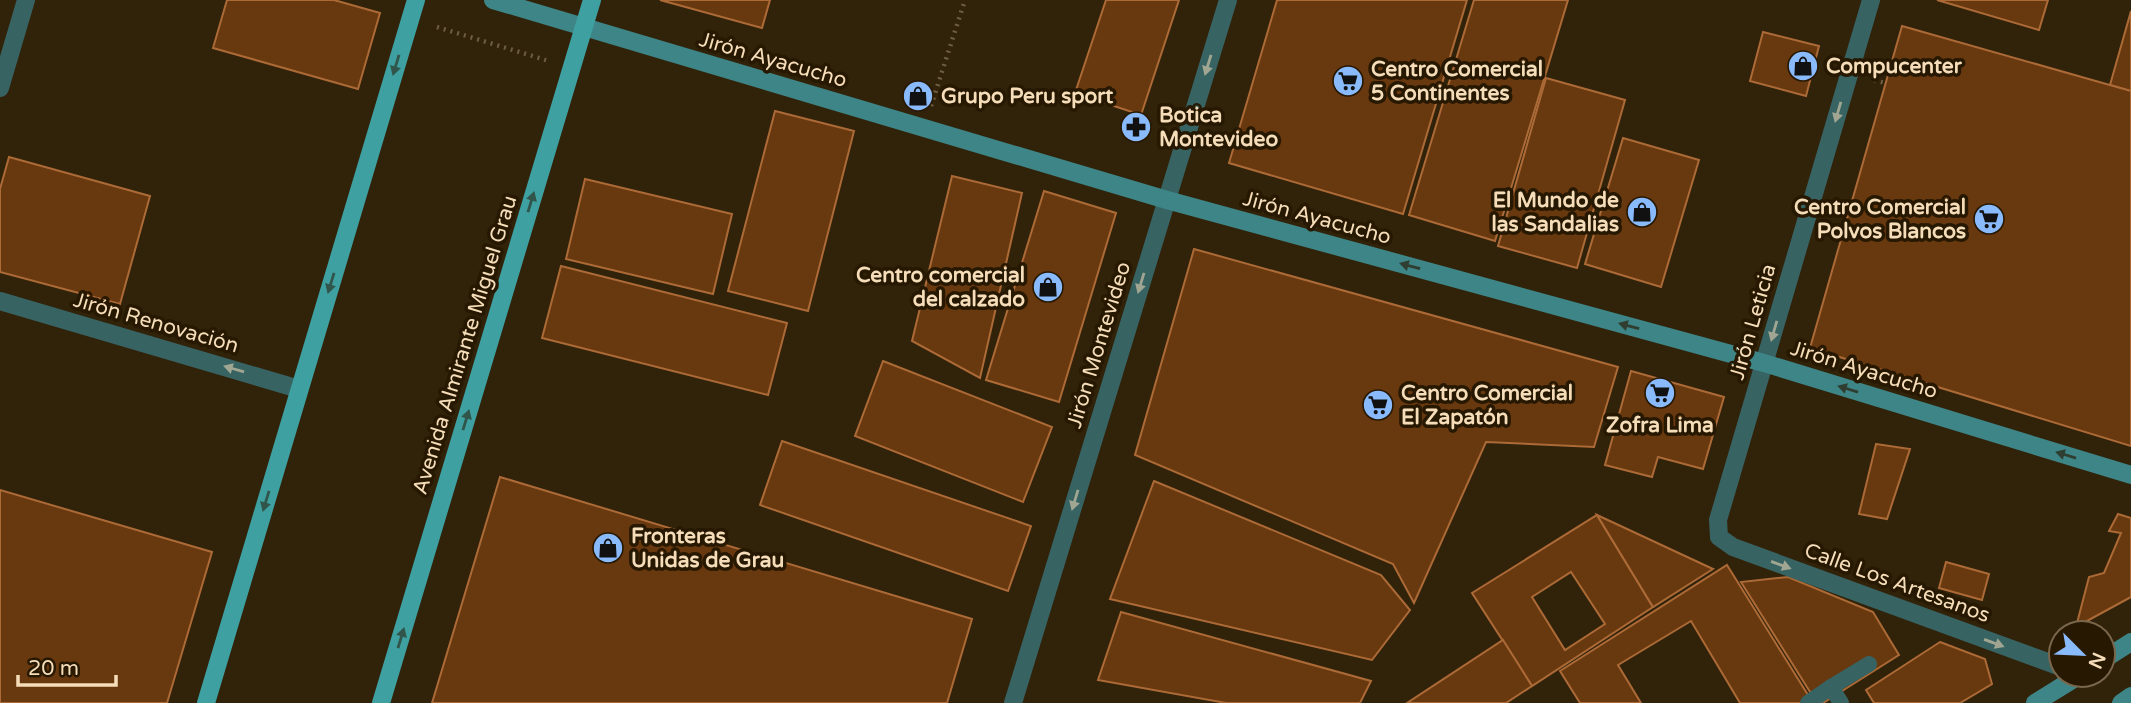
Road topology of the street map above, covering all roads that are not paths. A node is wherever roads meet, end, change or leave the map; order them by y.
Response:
1 (26, 0) edge
2 (416, 0) edge
3 (493, 0) edge
4 (592, 0) edge
5 (1228, 0) edge
6 (1871, 0) edge
7 (576, 25) junction
8 (0, 88) edge
9 (1167, 200) junction
10 (0, 301) edge
11 (1764, 363) junction
12 (299, 389) junction
13 (2131, 475) edge
14 (1719, 537) joint
15 (2047, 662) edge
16 (1869, 664) dead end
17 (1832, 687) junction
18 (2058, 689) edge
19 (2131, 696) edge
20 (206, 703) edge
21 (381, 703) edge
22 (1013, 703) edge
23 (1808, 703) edge
24 (1841, 703) edge
25 (2035, 703) edge
26 (2121, 703) edge

1 - 8 street
2 -> 12 main road
3 - 7 street, Jirón Ayacucho
4 - 7 main road, Avenida Almirante Miguel Grau
5 -> 9 street, Jirón Montevideo
6 -> 11 street, Jirón Leticia
7 - 9 street, Jirón Ayacucho
21 -> 7 main road, Avenida Almirante Miguel Grau
11 -> 9 street, Jirón Ayacucho
9 -> 22 street, Jirón Montevideo
12 -> 10 street, Jirón Renovación
13 -> 11 street, Jirón Ayacucho
11 - 14 street, Jirón Leticia
12 -> 20 main road
14 -> 15 street, Calle Los Artesanos
16 - 17 lane
17 - 23 lane
17 - 24 lane
18 - 25 street
19 - 26 street

